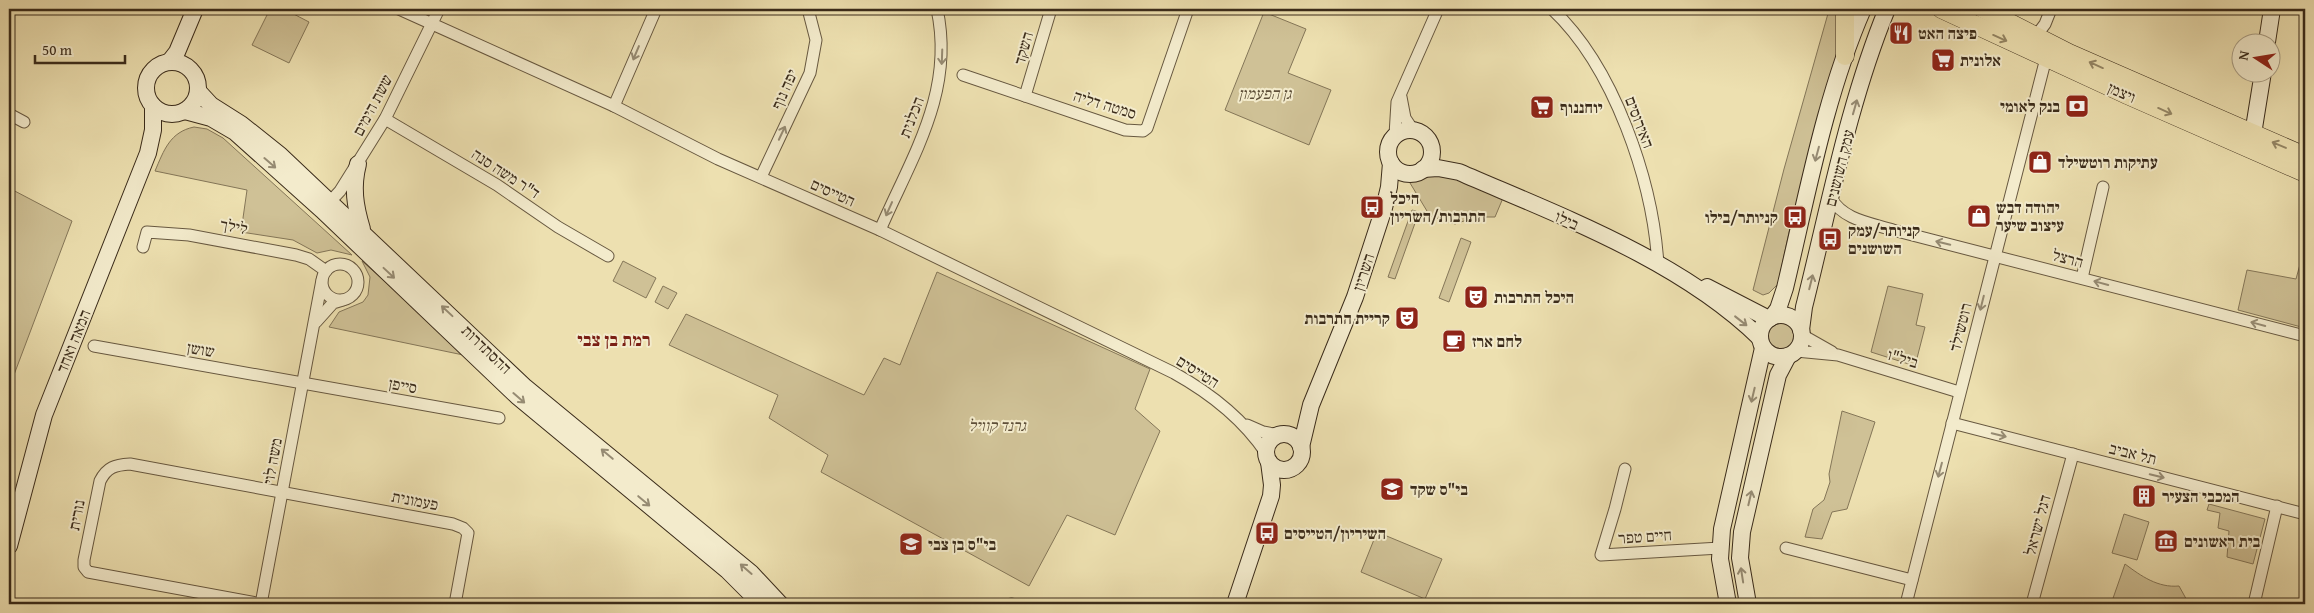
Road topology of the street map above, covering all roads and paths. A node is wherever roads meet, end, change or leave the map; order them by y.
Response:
1 (195, 9) edge
2 (399, 9) edge
3 (439, 9) edge
4 (656, 9) edge
5 (808, 9) edge
6 (937, 9) edge
7 (1051, 9) edge
8 (1188, 9) edge
9 (1438, 9) edge
10 (1552, 9) edge
11 (1845, 9) edge
12 (1863, 9) edge
13 (1887, 9) edge
14 (1941, 9) edge
15 (1983, 9) edge
16 (2051, 9) edge
17 (2272, 9) edge
18 (432, 24) junction
19 (185, 28) junction
20 (2269, 32) edge
21 (2036, 36) junction
22 (1845, 56) junction
23 (2046, 58) junction
24 (170, 61) junction
25 (189, 67) junction
26 (963, 76) dead end
27 (2261, 82) edge
28 (1403, 85) junction
29 (198, 91) junction
30 (1025, 96) junction
31 (153, 106) junction
32 (614, 106) junction
33 (180, 112) junction
34 (9, 114) edge
35 (385, 119) junction
36 (24, 122) dead end
37 (1413, 130) junction
38 (2252, 134) junction
39 (1395, 135) junction
40 (1432, 149) junction
41 (148, 153) junction
42 (2305, 156) edge
43 (1391, 163) junction
44 (358, 164) junction
45 (1419, 171) junction
46 (1459, 172) junction
47 (2305, 173) edge
48 (761, 177) junction
49 (2103, 187) dead end
50 (1831, 198) junction
51 (327, 206) junction
52 (1380, 221) junction
53 (880, 230) junction
54 (363, 231) junction
55 (143, 247) dead end
56 (608, 256) dead end
57 (1994, 256) junction
58 (1658, 265) junction
59 (1673, 273) junction
60 (324, 275) junction
61 (2082, 278) junction
62 (344, 299) junction
63 (1771, 318) junction
64 (315, 323) junction
65 (1801, 332) junction
66 (2305, 336) edge
67 (1762, 343) junction
68 (94, 346) dead end
69 (1792, 354) junction
70 (1838, 355) junction
71 (302, 384) junction
72 (1959, 392) junction
73 (1311, 405) junction
74 (499, 418) dead end
75 (1243, 423) junction
76 (1952, 423) junction
77 (1282, 434) junction
78 (1301, 447) junction
79 (2073, 454) junction
80 (1267, 457) junction
81 (1292, 468) junction
82 (1625, 469) dead end
83 (283, 491) junction
84 (2277, 506) junction
85 (1268, 508) junction
86 (2305, 514) edge
87 (10, 541) edge
88 (1720, 548) junction
89 (1786, 548) dead end
90 (1912, 580) junction
91 (261, 604) edge
92 (455, 604) edge
93 (761, 604) edge
94 (780, 604) edge
95 (1235, 604) edge
96 (1728, 604) edge
97 (1748, 604) edge
98 (1906, 604) edge
99 (2032, 604) edge
100 (2254, 604) edge

1 - 19 street
2 - 18 street, הטייסים
3 - 18 street, ששת הימים
4 -> 32 street
48 -> 5 street, יפה נוף
6 -> 53 street, הכלנית
7 - 30 street, השקד
8 - 30 street, סמטה דליה
9 - 28 street
10 - 58 street, האירוסים
11 - 22 main road
12 - 22 street, עמק השושנים
50 -> 13 street, עמק השושנים
14 -> 23 main road, ויצמן
15 - 21 main road, ויצמן
16 - 21 street
17 - 20 street
18 - 32 street, הטייסים
18 - 35 street, ששת הימים
19 - 24 street
19 - 25 street
38 -> 21 main road, ויצמן
22 -> 63 street, עמק השושנים
23 -> 47 main road, ויצמן
23 - 57 street, רוטשילד
24 - 25 street
24 - 31 street
25 - 29 street
26 - 30 street, סמטה דליה
27 - 38 street
28 - 37 street
28 - 39 street
29 - 33 street
29 - 51 street, ההסתדרות
31 - 33 street
31 - 41 street, המאה ואחד
32 - 48 street, הטייסים
33 - 41 street, המאה ואחד
33 -> 51 street, ההסתדרות
34 - 36 street
35 - 44 street, ששת הימים
35 - 56 street, ד"ר משה סנה
37 - 39 street
37 - 40 street
42 -> 38 main road, ויצמן
39 - 43 street
40 - 45 street
40 - 46 street, בילו
41 - 87 street, המאה ואחד
43 - 45 street
43 - 52 street, השריון
44 - 51 street, ששת הימים
44 - 54 street
45 - 46 street, בילו
45 - 52 street, השריון
46 - 58 street, בילו
48 - 53 street, הטייסים
49 - 61 street
57 -> 50 street, הרצל
65 -> 50 street, עמק השושנים
51 - 54 street, ההסתדרות
51 -> 93 street, ההסתדרות
52 - 73 street, השריון
53 - 75 street, הטייסים
94 -> 54 street, ההסתדרות
55 - 60 street, לילך
57 - 61 street, הרצל
57 -> 72 street, רוטשילד
58 - 59 street, בילו
59 - 63 street, בילו
59 -> 67 street, בילו
60 - 62 street
60 - 62 street
60 - 64 street, משה לוי
66 -> 61 street, הרצל
62 - 64 street, משה לוי
63 - 65 street
63 - 67 street
64 - 71 street, משה לוי
65 - 69 street
65 - 70 street, ביל"ו
67 - 69 street
67 -> 88 street
68 - 71 street, שושן
69 - 70 street, ביל"ו
97 -> 69 street
70 - 72 street, ביל"ו
71 - 74 street, סייפן
71 - 83 street, משה לוי
72 - 76 street, רוטשילד
73 - 77 street, השריון
73 - 78 street, השריון
75 - 77 street, הטייסים
75 - 80 street, הטייסים
76 -> 79 street, תל אביב
76 -> 90 street, רוטשילד
77 - 78 street
77 - 80 street
78 - 81 street
79 -> 84 street, תל אביב
79 - 99 street, דגל ישראל
80 - 81 street
80 - 85 street
81 - 85 street
82 - 88 street, חיים טפר
83 - 91 street, משה לוי
83 - 91 street, נורית
83 - 92 street, פעמונית
84 - 86 street, תל אביב
84 - 100 street
85 - 95 street
88 - 96 street
89 - 90 street
90 - 98 street, רוטשילד

